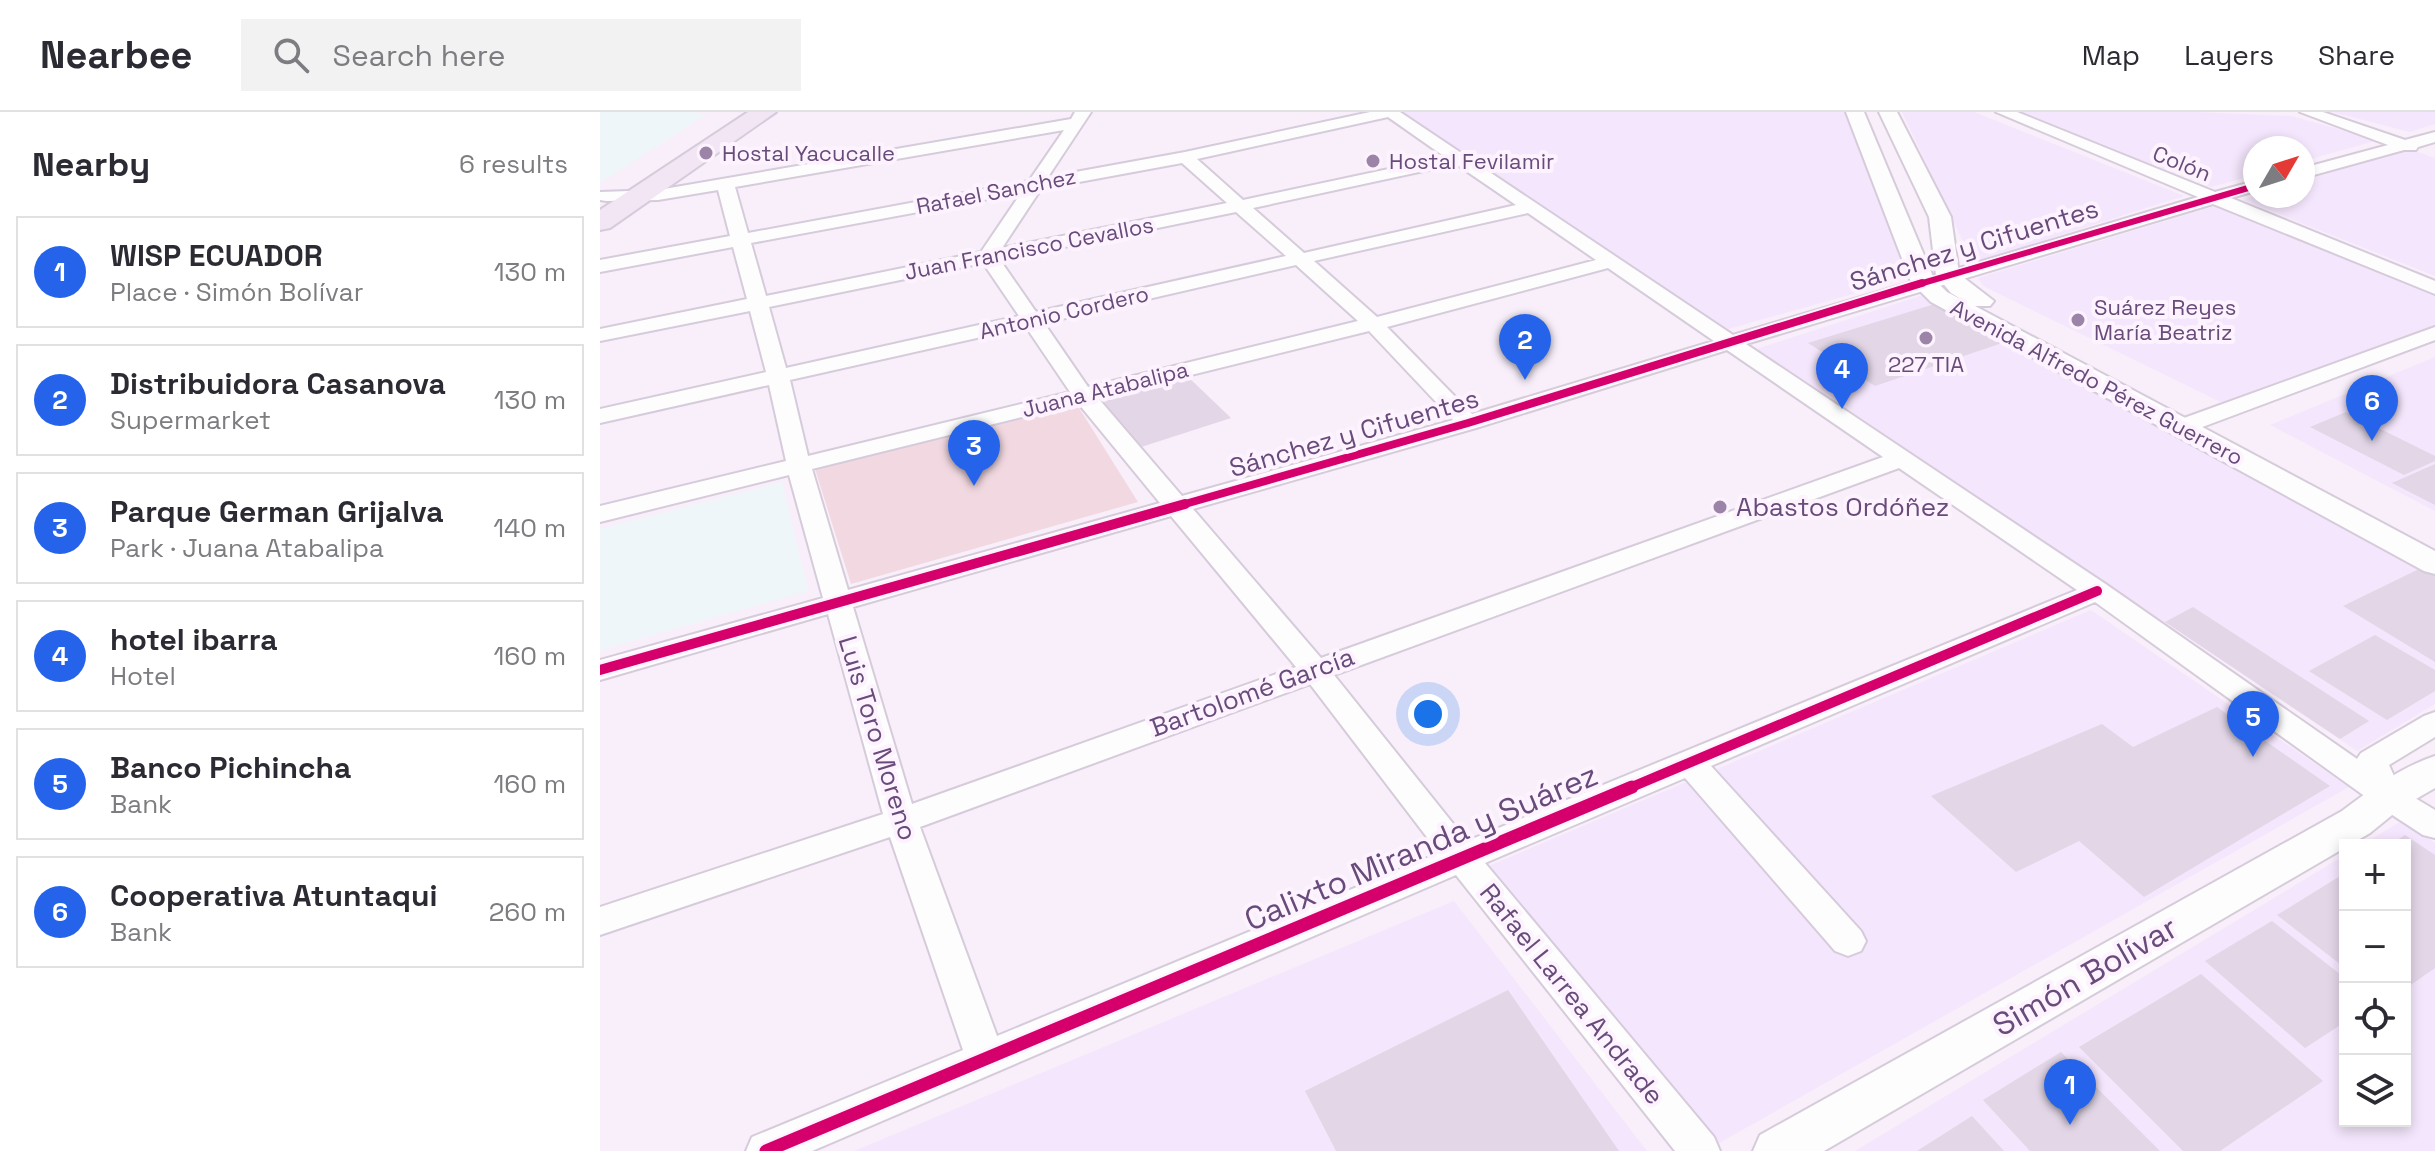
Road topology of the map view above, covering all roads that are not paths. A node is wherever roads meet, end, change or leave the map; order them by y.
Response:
1 (733, 112) edge
2 (764, 112) edge
3 (1390, 112) edge
4 (1855, 112) edge
5 (1888, 112) edge
6 (2004, 112) edge
7 (2302, 113) edge
8 (1079, 118) edge
9 (2435, 137) edge
10 (2407, 146) junction
11 (2435, 155) edge
12 (1185, 157) junction
13 (1457, 159) junction
14 (2315, 170) edge
15 (725, 183) junction
16 (1037, 183) junction
17 (2243, 189) edge
18 (638, 196) junction
19 (2212, 197) junction
20 (603, 198) edge
21 (1243, 205) junction
22 (1527, 208) junction
23 (600, 222) edge
24 (739, 240) junction
25 (988, 256) junction
26 (1300, 259) junction
27 (1610, 262) junction
28 (600, 266) edge
29 (1935, 278) junction
30 (2435, 288) edge
31 (757, 302) junction
32 (1029, 319) junction
33 (1373, 324) junction
34 (2435, 333) edge
35 (600, 335) edge
36 (1730, 341) junction
37 (778, 377) junction
38 (1082, 394) junction
39 (600, 416) edge
40 (1468, 423) junction
41 (2193, 423) junction
42 (1903, 458) junction
43 (799, 467) junction
44 (1178, 507) junction
45 (600, 514) edge
46 (2435, 539) edge
47 (2435, 564) edge
48 (2097, 591) junction
49 (838, 604) junction
50 (1314, 669) junction
51 (600, 670) edge
52 (2435, 723) edge
53 (1689, 762) junction
54 (2435, 770) edge
55 (2388, 797) junction
56 (901, 821) junction
57 (2435, 826) edge
58 (1463, 860) junction
59 (600, 921) edge
60 (1848, 941) dead end
61 (985, 1057) junction
62 (766, 1151) edge
63 (1700, 1151) edge
64 (1778, 1151) edge

1 - 20 main road
2 - 18 main road
3 - 12 street, Rafael Sanchez
3 - 13 street
4 - 29 street, Avenida Alfredo Pérez Guerrero
5 - 29 street, Avenida Alfredo Pérez Guerrero
6 - 19 street, Colón
7 - 10 street
8 - 15 street
8 - 16 street
9 - 10 street
10 - 11 street
10 - 14 street
12 - 16 street, Rafael Sanchez
12 - 21 street
13 - 21 street, Juan Francisco Cevallos
13 - 22 street
15 - 18 street
15 - 24 street, Luis Toro Moreno
16 - 24 street, Rafael Sanchez
16 - 25 street
17 - 19 street, Sánchez y Cifuentes
18 - 20 street
18 - 23 main road
19 - 29 street, Sánchez y Cifuentes
19 - 30 street, Colón
21 - 25 street, Juan Francisco Cevallos
21 - 26 street
22 - 26 street, Antonio Cordero
22 - 27 street
24 - 28 street, Rafael Sanchez
24 - 31 street, Luis Toro Moreno
25 - 31 street, Juan Francisco Cevallos
25 - 32 street, Rafael Larrea Andrade
26 - 32 street, Antonio Cordero
26 - 33 street
27 - 33 street, Juana Atabalipa
27 - 36 street
29 - 36 street, Sánchez y Cifuentes
29 - 41 street, Avenida Alfredo Pérez Guerrero
31 - 35 street, Juan Francisco Cevallos
31 - 37 street, Luis Toro Moreno
32 - 37 street, Antonio Cordero
32 - 38 street, Rafael Larrea Andrade
33 - 38 street, Juana Atabalipa
33 - 40 street
34 - 41 street
36 - 40 street, Sánchez y Cifuentes
36 - 42 street
37 - 39 street, Antonio Cordero
37 - 43 street, Luis Toro Moreno
38 - 43 street, Juana Atabalipa
38 - 44 street, Rafael Larrea Andrade
40 - 44 street, Sánchez y Cifuentes
41 - 46 street, Avenida Alfredo Pérez Guerrero
41 - 47 street, Avenida Alfredo Pérez Guerrero
42 - 48 street
42 - 50 street, Bartolomé García
43 - 45 street, Juana Atabalipa
43 - 49 street, Luis Toro Moreno
44 - 49 street, Sánchez y Cifuentes
44 - 50 street, Rafael Larrea Andrade
48 - 53 street, Calixto Miranda y Suárez
48 - 55 street
49 - 51 street, Sánchez y Cifuentes
49 - 56 street, Luis Toro Moreno
50 - 56 street, Bartolomé García
50 - 58 street, Rafael Larrea Andrade
52 - 55 street
53 - 58 street, Calixto Miranda y Suárez
53 - 60 street
54 - 55 street, Simón Bolívar
55 - 57 street
55 - 64 street, Simón Bolívar
56 - 59 street, Bartolomé García
56 - 61 street, Luis Toro Moreno
58 - 61 street, Calixto Miranda y Suárez
58 - 63 street, Rafael Larrea Andrade
61 - 62 street, Calixto Miranda y Suárez

